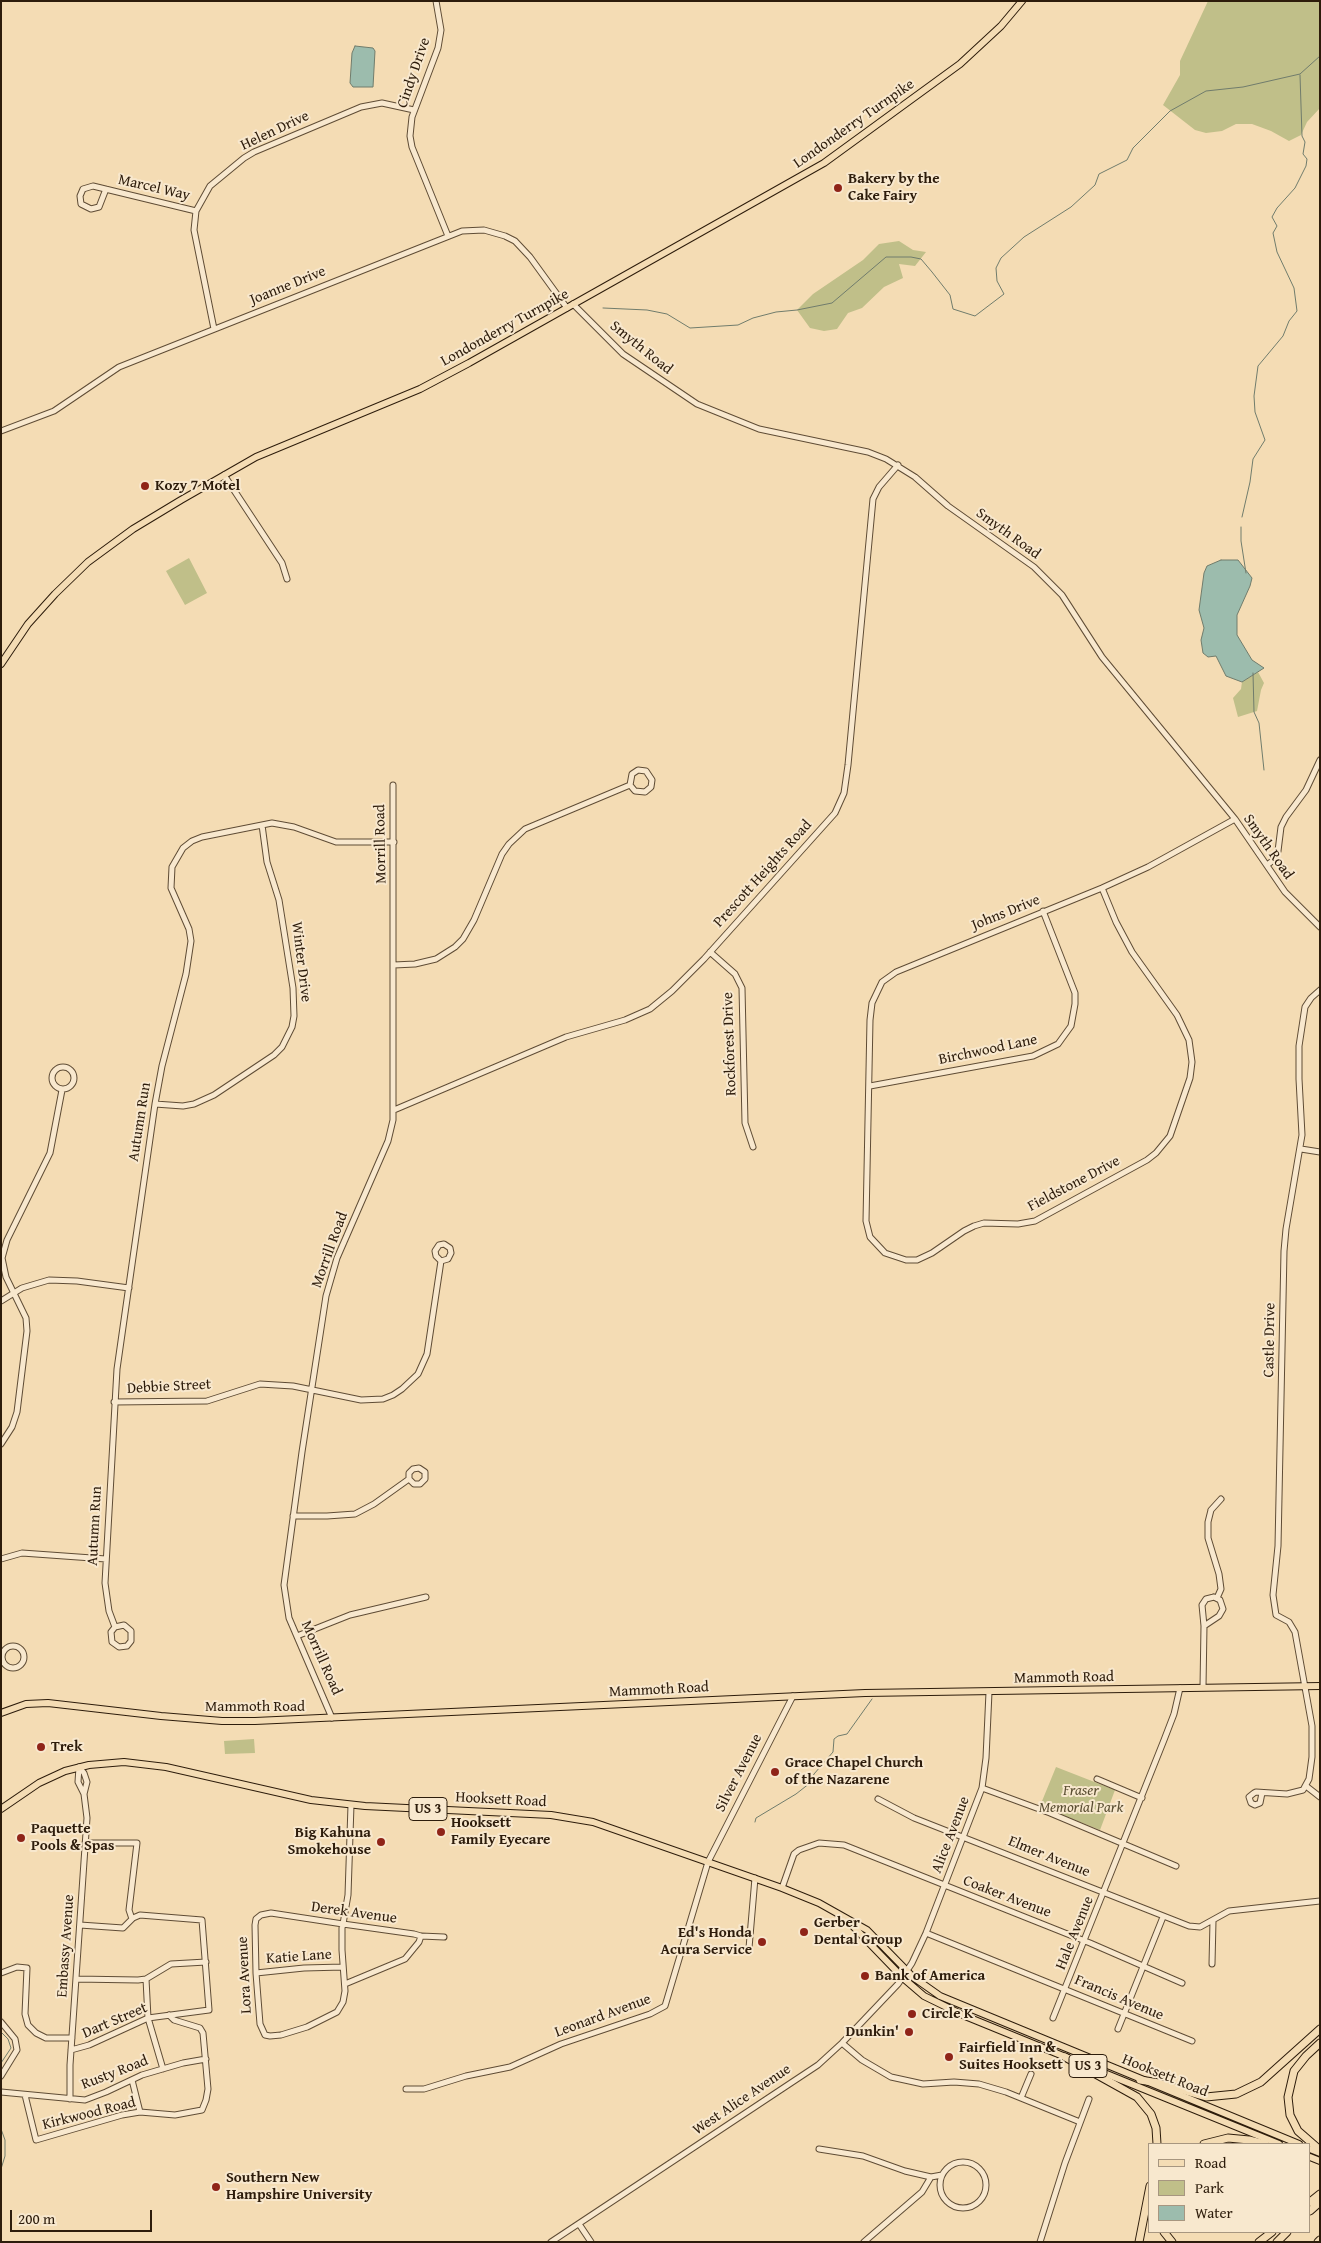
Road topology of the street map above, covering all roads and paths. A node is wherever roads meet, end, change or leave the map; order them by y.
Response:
1 (436, 1) edge
2 (1022, 1) edge
3 (414, 110) junction
4 (106, 189) junction
5 (196, 211) junction
6 (448, 236) junction
7 (573, 304) junction
8 (567, 308) junction
9 (214, 329) junction
10 (1, 431) edge
11 (898, 465) junction
12 (224, 475) junction
13 (287, 579) dead end
14 (1, 664) edge
15 (1320, 760) edge
16 (393, 785) dead end
17 (630, 785) junction
18 (1234, 819) junction
19 (262, 825) junction
20 (394, 842) junction
21 (1267, 865) junction
22 (1102, 888) junction
23 (1043, 912) junction
24 (1320, 927) edge
25 (710, 952) junction
26 (394, 965) junction
27 (1320, 990) edge
28 (870, 1086) junction
29 (62, 1090) junction
30 (155, 1104) junction
31 (394, 1110) junction
32 (753, 1147) dead end
33 (1301, 1150) junction
34 (1320, 1152) edge
35 (441, 1261) dead end
36 (129, 1288) junction
37 (14, 1293) junction
38 (1, 1301) edge
39 (312, 1391) junction
40 (114, 1402) junction
41 (1, 1444) edge
42 (410, 1479) dead end
43 (1211, 1510) dead end
44 (293, 1516) junction
45 (1, 1559) edge
46 (106, 1559) junction
47 (426, 1597) dead end
48 (1217, 1598) junction
49 (1204, 1626) junction
50 (115, 1627) junction
51 (297, 1636) junction
52 (2, 1652) edge
53 (1304, 1686) junction
54 (1320, 1686) edge
55 (1203, 1687) junction
56 (1180, 1688) junction
57 (989, 1692) junction
58 (793, 1696) junction
59 (1, 1713) edge
60 (332, 1718) junction
61 (79, 1767) junction
62 (1096, 1780) dead end
63 (1306, 1786) junction
64 (982, 1788) junction
65 (1262, 1793) dead end
66 (1320, 1797) edge
67 (1142, 1798) junction
68 (878, 1799) dead end
69 (351, 1805) junction
70 (1, 1809) edge
71 (964, 1836) junction
72 (86, 1844) junction
73 (1123, 1844) junction
74 (708, 1862) junction
75 (1176, 1866) dead end
76 (755, 1878) junction
77 (944, 1886) junction
78 (782, 1888) junction
79 (1104, 1893) junction
80 (1320, 1901) edge
81 (260, 1915) joint
82 (1163, 1917) junction
83 (132, 1919) junction
84 (847, 1920) junction
85 (1213, 1921) junction
86 (343, 1924) junction
87 (80, 1925) junction
88 (926, 1933) junction
89 (421, 1936) junction
90 (444, 1937) dead end
91 (1086, 1941) junction
92 (749, 1948) dead end
93 (206, 1962) junction
94 (1212, 1964) dead end
95 (1143, 1965) junction
96 (343, 1967) junction
97 (907, 1971) junction
98 (256, 1972) junction
99 (1, 1973) edge
100 (903, 1978) junction
101 (76, 1979) junction
102 (146, 1979) junction
103 (1182, 1982) dead end
104 (345, 1984) junction
105 (1065, 1989) junction
106 (1123, 2013) junction
107 (169, 2015) junction
108 (148, 2018) junction
109 (1053, 2018) dead end
110 (1, 2022) edge
111 (1118, 2029) dead end
112 (1320, 2029) edge
113 (72, 2038) junction
114 (1192, 2041) dead end
115 (842, 2043) junction
116 (1320, 2043) edge
117 (71, 2050) junction
118 (1065, 2057) junction
119 (206, 2059) junction
120 (162, 2069) junction
121 (1032, 2074) dead end
122 (1, 2076) edge
123 (132, 2080) junction
124 (1140, 2080) junction
125 (406, 2089) dead end
126 (1, 2092) edge
127 (25, 2095) junction
128 (1022, 2098) junction
129 (70, 2099) junction
130 (1089, 2099) dead end
131 (140, 2112) junction
132 (1080, 2122) junction
133 (1157, 2143) edge
134 (1208, 2143) edge
135 (1261, 2143) edge
136 (1277, 2143) edge
137 (1297, 2143) edge
138 (1310, 2143) edge
139 (819, 2149) dead end
140 (942, 2175) junction
141 (931, 2177) junction
142 (1148, 2196) edge
143 (579, 2224) junction
144 (1271, 2233) edge
145 (1286, 2233) edge
146 (551, 2242) edge
147 (591, 2242) edge
148 (864, 2242) edge
149 (1040, 2242) edge
150 (1139, 2242) edge
151 (1259, 2242) edge
152 (1276, 2242) edge

1 - 3 street, Cindy Drive
2 - 7 main road, Londonderry Turnpike
3 - 5 street, Helen Drive
3 - 6 street, Cindy Drive
4 - 4 street, Marcel Way
4 - 5 street, Marcel Way
5 - 9 street, Helen Drive
6 - 8 street, Joanne Drive
6 - 9 street, Joanne Drive
7 - 8 main road, Londonderry Turnpike
7 - 11 street, Smyth Road
8 - 12 main road, Londonderry Turnpike
9 - 10 street, Joanne Drive
11 - 18 street, Smyth Road
11 - 25 street, Prescott Heights Road
12 - 13 street
12 - 14 main road, Londonderry Turnpike
15 - 21 street
16 - 20 street, Morrill Road
17 - 17 street
17 - 26 street
18 - 21 street, Smyth Road
18 - 22 street, Johns Drive
19 - 20 street, Autumn Run
19 - 30 street, Autumn Run
19 - 30 street, Winter Drive
20 - 26 street, Morrill Road
21 - 24 street, Smyth Road
22 - 23 street, Johns Drive
22 - 28 street, Fieldstone Drive
23 - 28 street, Johns Drive
23 - 28 street, Birchwood Lane
25 - 31 street, Prescott Heights Road
25 - 32 street, Rockforest Drive
26 - 31 street, Morrill Road
27 - 33 street, Castle Drive
29 - 29 street
29 - 37 street
30 - 36 street, Autumn Run
31 - 39 street, Morrill Road
33 - 34 street
33 - 53 street, Castle Drive
35 - 39 street, Debbie Street
36 - 37 street
36 - 40 street, Autumn Run
37 - 38 street
37 - 41 street
39 - 40 street, Debbie Street
39 - 44 street, Morrill Road
40 - 46 street, Autumn Run
42 - 44 street
43 - 48 street
44 - 51 street, Morrill Road
45 - 46 street
46 - 50 street, Autumn Run
47 - 51 street
48 - 49 street
48 - 49 street
49 - 55 street
50 - 50 street, Autumn Run
51 - 60 street, Morrill Road
52 - 52 street
53 - 54 main road, Mammoth Road
53 - 55 main road, Mammoth Road
53 - 63 street
55 - 56 main road, Mammoth Road
56 - 57 main road, Mammoth Road
56 - 67 street, Hale Avenue
57 - 58 main road, Mammoth Road
57 - 64 street, Alice Avenue
58 - 60 main road, Mammoth Road
58 - 74 street, Silver Avenue
59 - 60 main road, Mammoth Road
61 - 69 main road, Hooksett Road / US 3
61 - 70 main road, Hooksett Road / US 3
61 - 72 street, Embassy Avenue
62 - 67 street
63 - 65 street
63 - 66 street
64 - 71 street, Alice Avenue
64 - 73 street
67 - 73 street, Hale Avenue
68 - 71 street, Elmer Avenue
69 - 74 main road, Hooksett Road / US 3
69 - 86 street
71 - 77 street, Alice Avenue
71 - 79 street, Elmer Avenue
72 - 83 street
72 - 87 street, Embassy Avenue
73 - 75 street
73 - 79 street, Hale Avenue
74 - 76 main road, Hooksett Road / US 3
74 - 125 street, Leonard Avenue
76 - 78 main road, Hooksett Road / US 3
76 - 92 street
77 - 78 street, Coaker Avenue
77 - 88 street, Alice Avenue
77 - 91 street, Coaker Avenue
78 - 84 main road, Hooksett Road / US 3
79 - 82 street, Elmer Avenue
79 - 91 street, Hale Avenue
80 - 85 street, Elmer Avenue
81 - 86 street, Derek Avenue
81 - 98 street, Lora Avenue
82 - 85 street, Elmer Avenue
82 - 95 street
83 - 87 street
83 - 93 street
84 - 97 main road, Hooksett Road / US 3
84 - 100 main road, Hooksett Road / US 3
85 - 94 street
86 - 89 street, Derek Avenue
86 - 96 street
87 - 101 street, Embassy Avenue
88 - 97 street, Alice Avenue
88 - 105 street, Francis Avenue
89 - 90 street, Derek Avenue
89 - 104 street
91 - 95 street, Coaker Avenue
91 - 105 street, Hale Avenue
93 - 102 street
93 - 107 street, Dart Street
95 - 103 street, Coaker Avenue
95 - 106 street
96 - 98 street, Katie Lane
96 - 104 street
97 - 100 street, Alice Avenue
97 - 124 main road, Hooksett Road / US 3
98 - 104 street, Lora Avenue
99 - 113 street
100 - 115 street, West Alice Avenue
100 - 118 main road, Hooksett Road / US 3
101 - 102 street
101 - 113 street, Embassy Avenue
102 - 108 street
105 - 106 street, Francis Avenue
105 - 109 street, Hale Avenue
106 - 111 street
106 - 114 street, Francis Avenue
107 - 108 street, Dart Street
107 - 119 street
108 - 117 street, Dart Street
108 - 120 street
110 - 122 street
112 - 124 highway
113 - 117 street, Embassy Avenue
115 - 128 street
115 - 143 street, West Alice Avenue
116 - 138 highway
117 - 129 street, Embassy Avenue
118 - 133 highway
118 - 136 main road, Hooksett Road / US 3
119 - 120 street, Rusty Road
119 - 131 street, Kirkwood Road
120 - 123 street, Rusty Road
121 - 128 street
123 - 129 street, Rusty Road
123 - 131 street
124 - 137 main road, Hooksett Road / US 3
126 - 127 street, Rusty Road
127 - 129 street, Rusty Road
127 - 131 street, Kirkwood Road
128 - 132 street
130 - 132 street
132 - 149 street
134 - 135 highway
139 - 141 street
140 - 140 street
140 - 141 street
141 - 148 street
142 - 150 highway
143 - 146 street, West Alice Avenue
143 - 147 street
144 - 151 highway
145 - 152 highway

